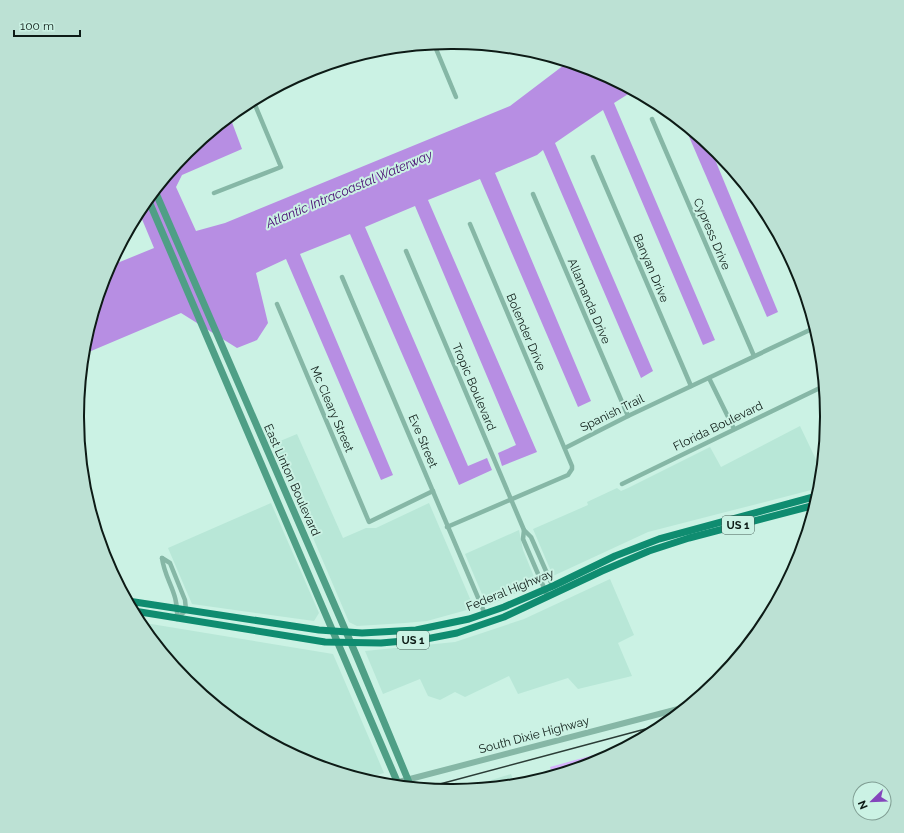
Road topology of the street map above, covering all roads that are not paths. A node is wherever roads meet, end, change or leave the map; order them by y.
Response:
1 (436, 50) edge
2 (456, 97) dead end
3 (256, 106) edge
4 (652, 119) dead end
5 (593, 157) dead end
6 (214, 193) dead end
7 (533, 194) dead end
8 (157, 197) edge
9 (151, 206) edge
10 (470, 224) dead end
11 (406, 251) dead end
12 (342, 277) dead end
13 (276, 304) dead end
14 (809, 330) edge
15 (754, 356) junction
16 (709, 378) junction
17 (691, 386) junction
18 (819, 389) edge
19 (628, 416) junction
20 (734, 429) junction
21 (565, 448) junction
22 (622, 484) dead end
23 (284, 490) junction
24 (432, 491) junction
25 (275, 494) junction
26 (810, 498) edge
27 (511, 499) junction
28 (808, 507) edge
29 (447, 527) junction
30 (524, 530) junction
31 (646, 544) junction
32 (641, 554) junction
33 (552, 586) junction
34 (545, 589) junction
35 (556, 593) junction
36 (548, 597) junction
37 (135, 602) edge
38 (178, 608) junction
39 (186, 610) junction
40 (141, 612) edge
41 (485, 614) junction
42 (177, 619) junction
43 (333, 631) junction
44 (345, 632) junction
45 (338, 642) junction
46 (350, 643) junction
47 (672, 711) edge
48 (370, 717) junction
49 (384, 723) junction
50 (407, 779) junction
51 (396, 780) edge
52 (404, 781) edge

1 - 2 street
3 - 6 street
4 - 15 street, Cypress Drive
5 - 17 street, Banyan Drive
7 - 19 street, Allamanda Drive
8 - 23 main road, East Linton Boulevard
9 - 25 main road, East Linton Boulevard
10 - 21 street, Bolender Drive
11 - 27 street, Tropic Boulevard
12 - 24 street, Eve Street
13 - 24 street, Mc Cleary Street
14 - 15 street, Spanish Trail
15 - 16 street, Spanish Trail
16 - 17 street, Spanish Trail
16 - 20 street
17 - 19 street, Spanish Trail
18 - 20 street, Florida Boulevard
19 - 21 street, Spanish Trail
20 - 22 street, Florida Boulevard
21 - 27 street
23 - 25 main road
23 - 44 main road, East Linton Boulevard
24 - 29 street, Eve Street
25 - 43 main road, East Linton Boulevard
26 - 31 main road, Federal Highway / US 1
27 - 29 street
27 - 30 street, Tropic Boulevard
28 - 32 main road, Federal Highway / US 1
29 - 41 street, Eve Street
30 - 33 street, Tropic Boulevard
30 - 34 street, Tropic Boulevard
31 - 32 main road
31 - 33 main road, Federal Highway / US 1
32 - 35 main road, Federal Highway / US 1
33 - 34 main road, Federal Highway / US 1
33 - 35 street, Tropic Boulevard
34 - 36 street, Tropic Boulevard
34 - 41 main road, Federal Highway / US 1
35 - 36 main road, Federal Highway / US 1
36 - 46 main road, Federal Highway / US 1
37 - 38 main road, Federal Highway / US 1
38 - 39 main road, Federal Highway / US 1
38 - 39 street
38 - 42 street
39 - 42 street
39 - 43 main road, Federal Highway / US 1
40 - 42 main road, Federal Highway / US 1
41 - 44 main road, Federal Highway / US 1
42 - 45 main road, Federal Highway / US 1
43 - 44 main road, Federal Highway / US 1
43 - 45 main road, East Linton Boulevard
44 - 46 main road, East Linton Boulevard
45 - 46 main road, Federal Highway / US 1
45 - 48 main road, East Linton Boulevard
46 - 49 main road, East Linton Boulevard
47 - 50 street, South Dixie Highway
48 - 49 main road
48 - 51 main road, East Linton Boulevard
49 - 50 main road, East Linton Boulevard
50 - 52 street, South Dixie Highway

